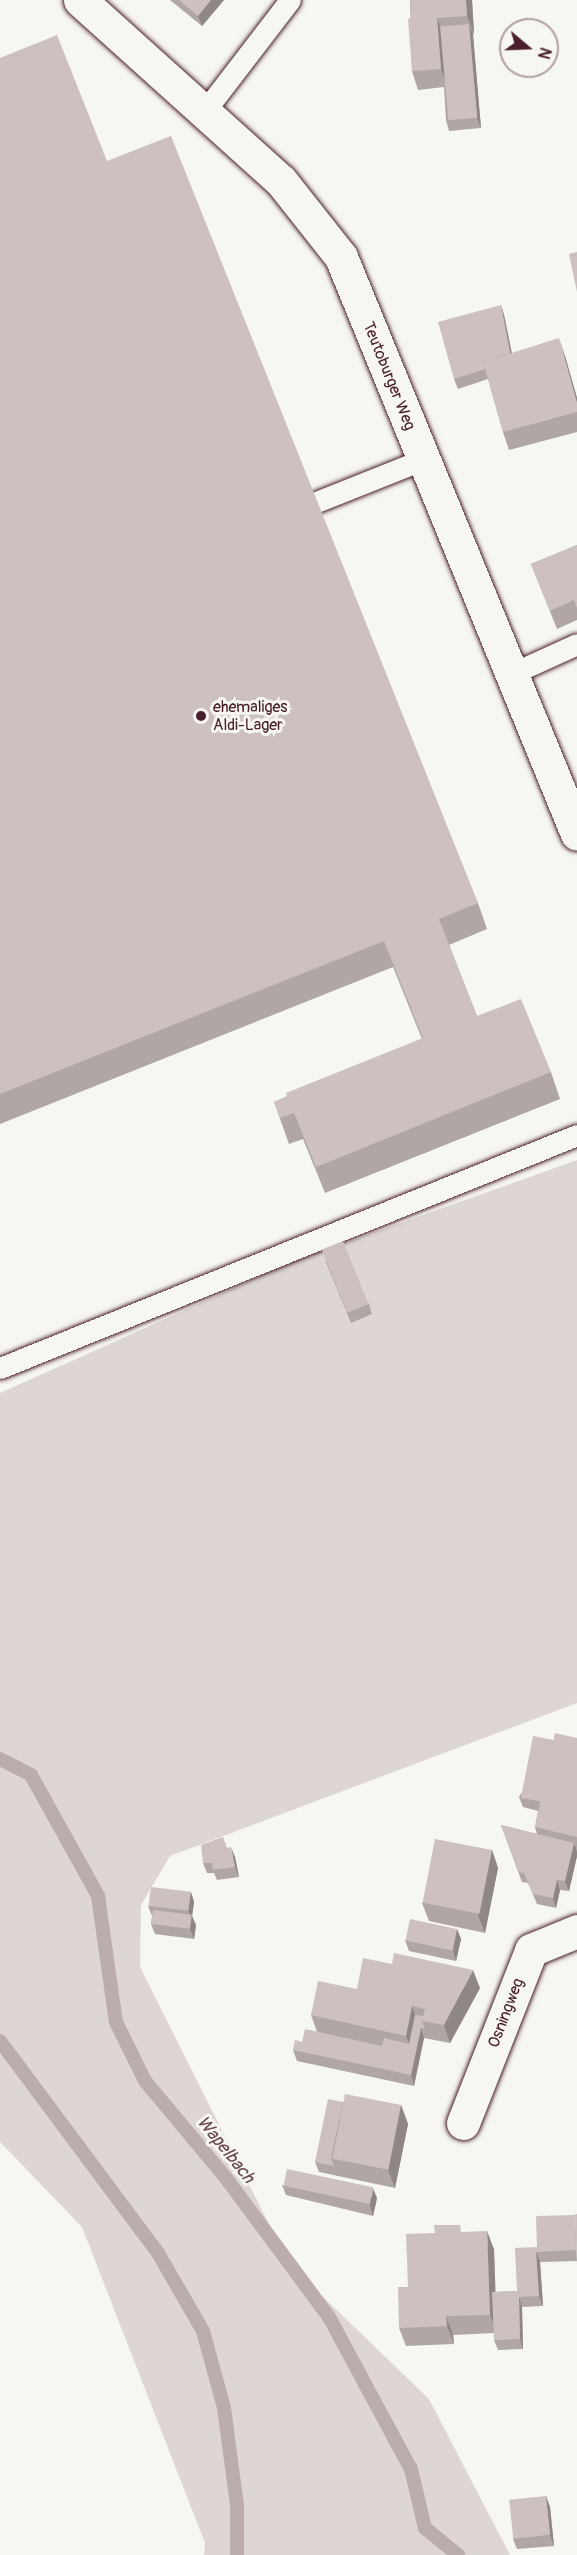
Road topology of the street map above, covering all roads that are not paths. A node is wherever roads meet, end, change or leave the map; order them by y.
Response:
1 (80, 0) edge
2 (290, 0) edge
3 (204, 111) junction
4 (424, 459) junction
5 (316, 502) edge
6 (577, 644) edge
7 (511, 674) junction
8 (577, 831) edge
9 (577, 1135) edge
10 (0, 1368) edge
11 (577, 1930) edge
12 (463, 2123) dead end

1 - 3 street, Teutoburger Weg
2 - 3 lane
3 - 4 street, Teutoburger Weg
4 - 5 lane
4 - 7 street, Teutoburger Weg
6 - 7 lane
7 - 8 street, Teutoburger Weg
9 - 10 lane
11 - 12 street, Osningweg

